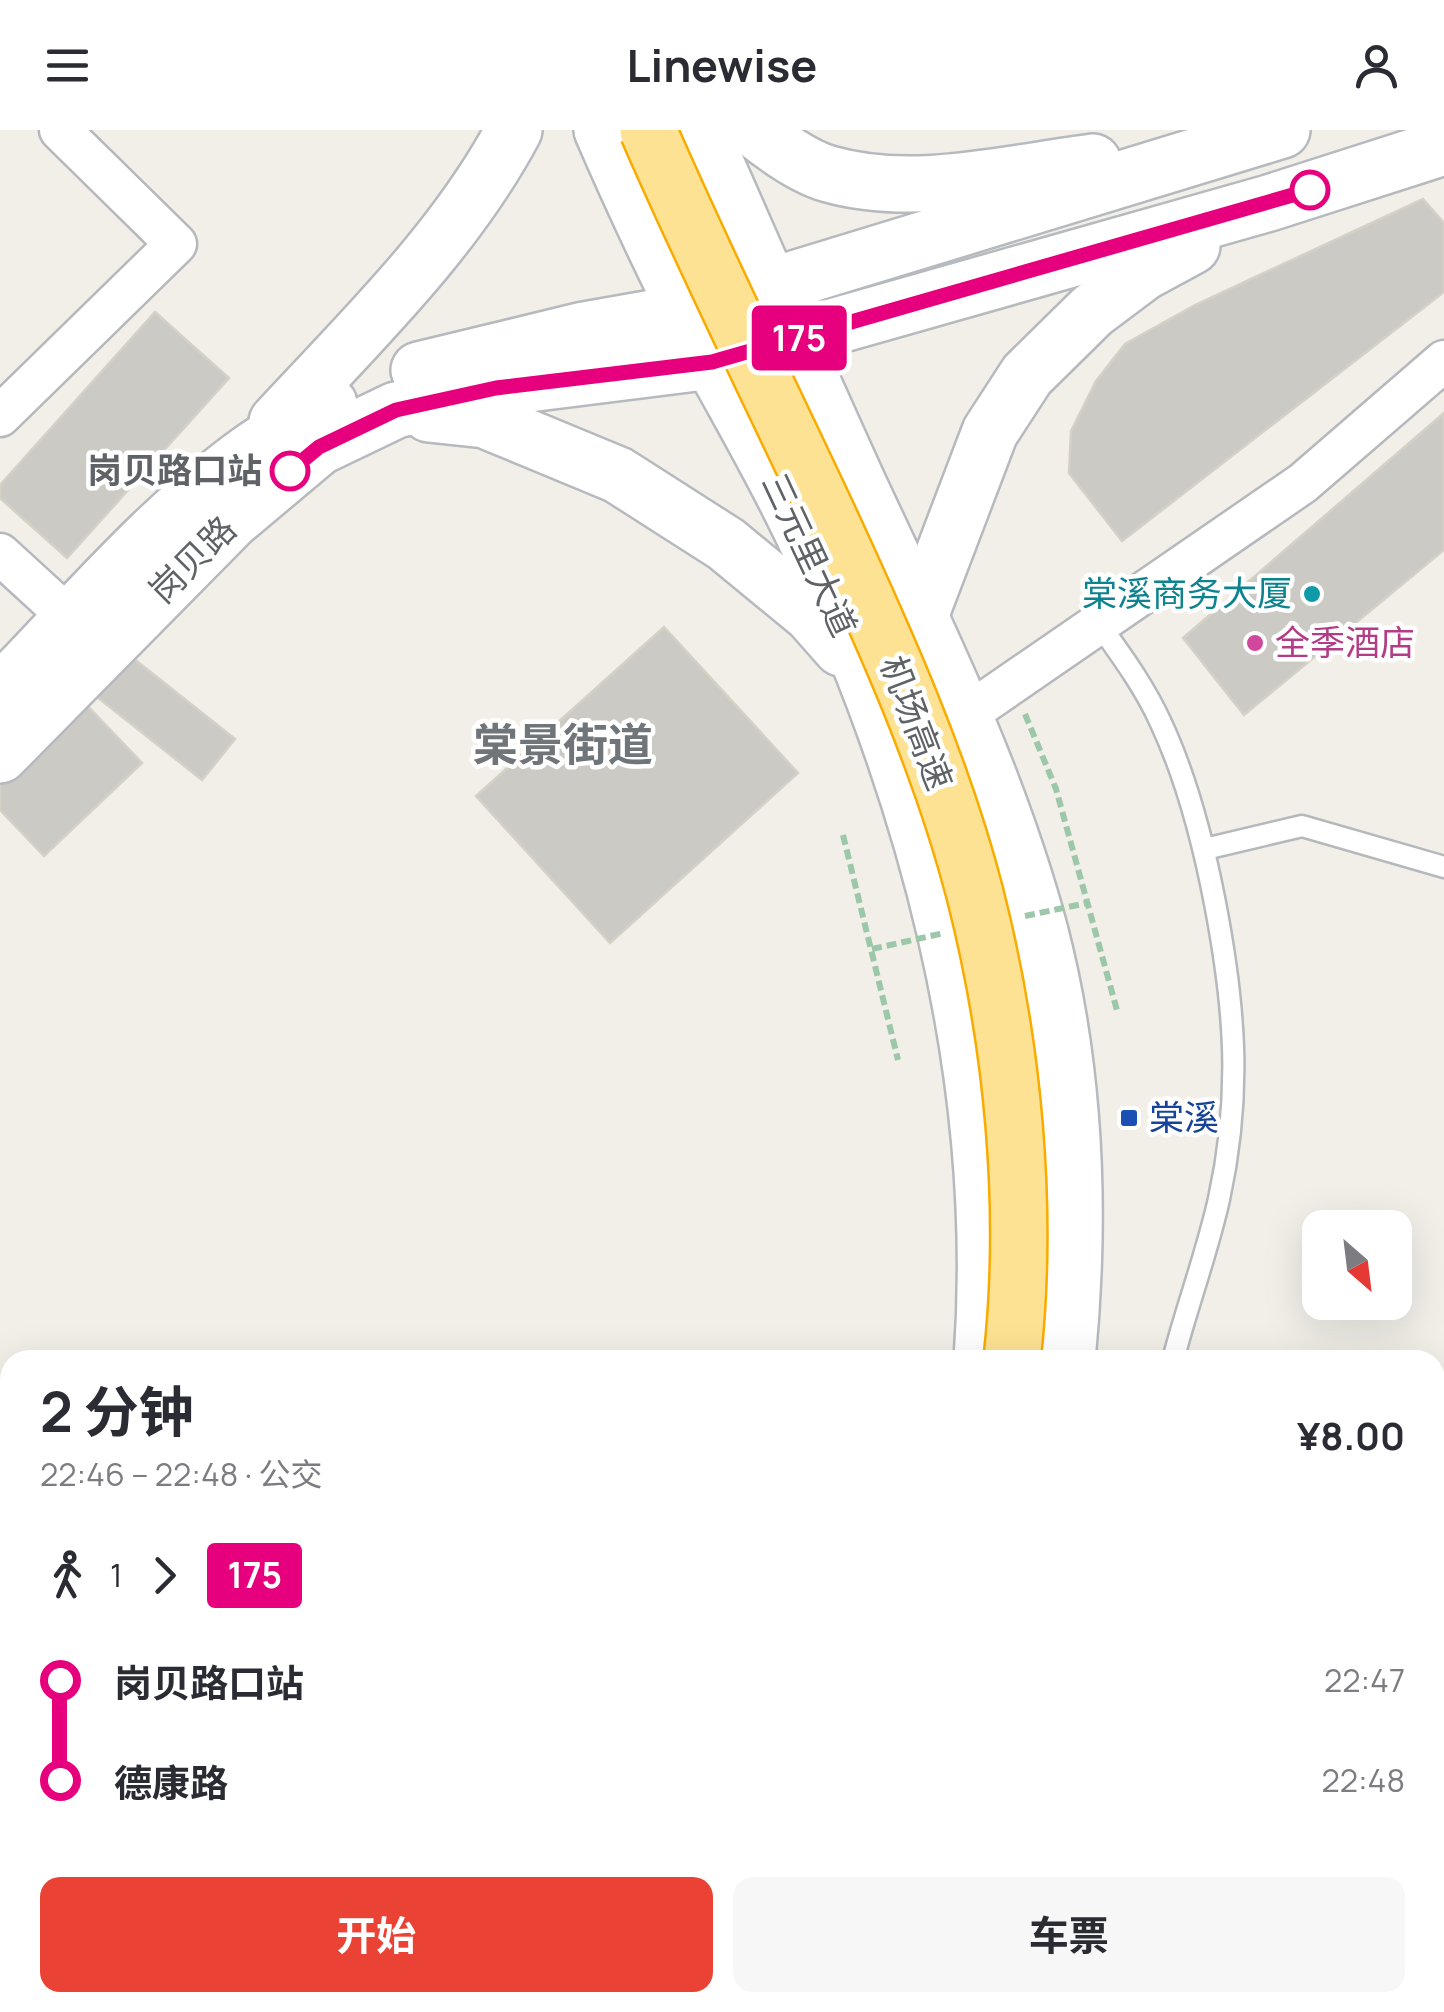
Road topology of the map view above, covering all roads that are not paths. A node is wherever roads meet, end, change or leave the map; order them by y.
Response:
1 (60, 130) edge
2 (514, 130) edge
3 (602, 130) edge
4 (648, 130) edge
5 (700, 130) edge
6 (755, 130) edge
7 (1263, 136) edge
8 (1444, 147) edge
9 (1268, 203) junction
10 (770, 287) junction
11 (686, 312) junction
12 (792, 340) junction
13 (712, 362) junction
14 (1444, 362) edge
15 (396, 410) junction
16 (0, 416) edge
17 (247, 454) junction
18 (0, 554) edge
19 (920, 616) junction
20 (72, 619) junction
21 (1099, 624) junction
22 (0, 692) edge
23 (872, 695) junction
24 (956, 701) junction
25 (0, 754) edge
26 (1204, 849) junction
27 (1444, 867) edge
28 (982, 1350) edge
29 (1012, 1350) edge
30 (1067, 1350) edge
31 (1176, 1350) edge

1 - 16 street
2 - 17 main road
3 - 11 main road, 三元里大道
4 - 29 highway, 机场高速, bridge
5 - 10 main road
6 - 7 main road
7 - 10 main road, 岗贝路
8 - 9 main road
9 - 12 main road, 岗贝路
9 - 19 main road
10 - 11 main road, 岗贝路
10 - 12 main road
11 - 13 main road, 三元里大道
11 - 17 main road, 岗贝路
12 - 13 main road, 岗贝路
12 - 19 main road
13 - 15 main road, 岗贝路
13 - 23 main road, 三元里大道
14 - 21 street
15 - 23 main road
15 - 25 main road, 岗贝路
17 - 20 main road, 岗贝路
18 - 20 street
19 - 24 main road
20 - 22 main road, 岗贝路
21 - 24 street
21 - 26 lane
23 - 24 main road
23 - 28 main road, 三元里大道
24 - 30 main road
26 - 27 lane
26 - 31 lane

